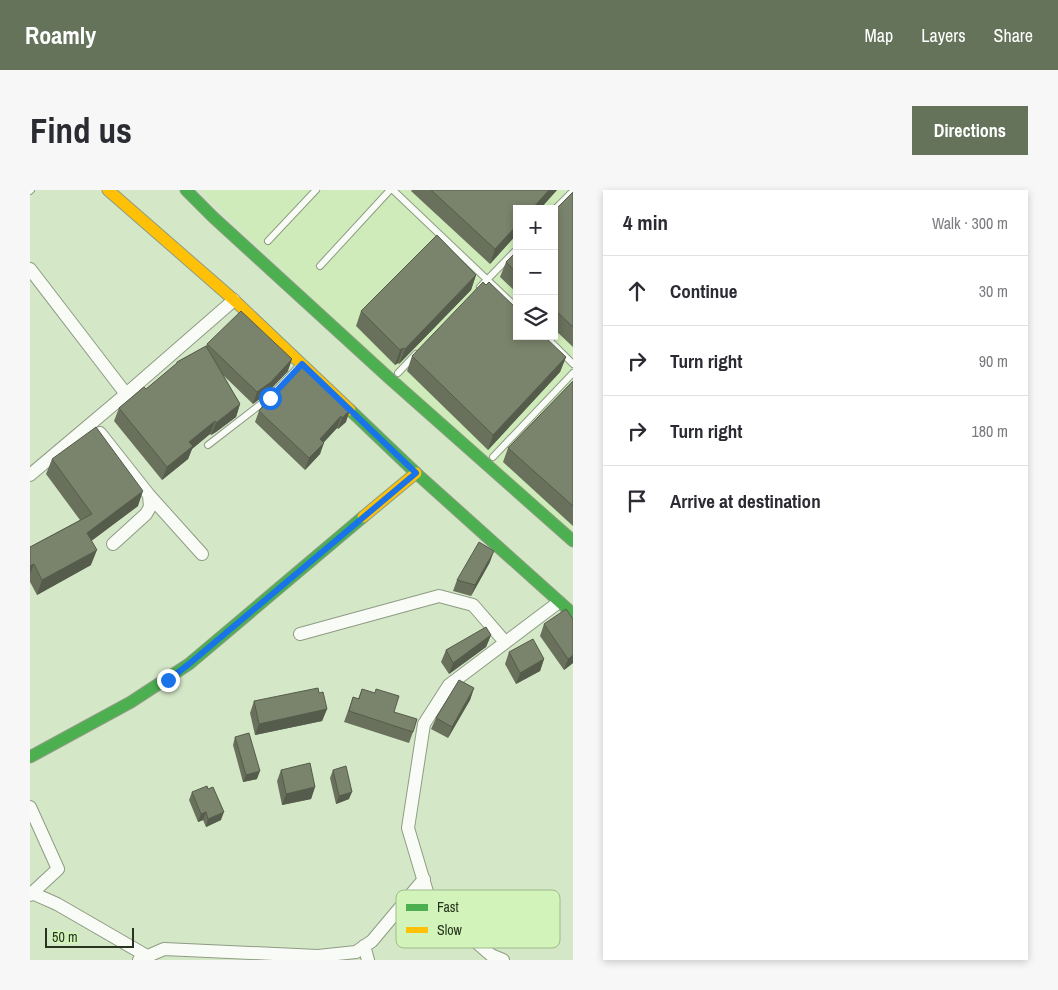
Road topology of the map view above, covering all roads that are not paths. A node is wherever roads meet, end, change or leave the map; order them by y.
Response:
1 (108, 190) edge
2 (186, 190) edge
3 (316, 190) edge
4 (391, 190) edge
5 (573, 191) edge
6 (558, 206) edge
7 (268, 241) dead end
8 (516, 250) edge
9 (320, 266) dead end
10 (30, 269) edge
11 (488, 279) junction
12 (475, 293) edge
13 (234, 300) junction
14 (513, 304) edge
15 (549, 340) edge
16 (423, 346) edge
17 (302, 364) junction
18 (573, 364) edge
19 (398, 373) dead end
20 (573, 373) edge
21 (126, 394) junction
22 (92, 423) junction
23 (208, 446) dead end
24 (493, 457) dead end
25 (416, 473) junction
26 (30, 475) edge
27 (149, 495) junction
28 (573, 542) edge
29 (113, 544) dead end
30 (202, 554) dead end
31 (560, 602) junction
32 (573, 614) edge
33 (300, 634) dead end
34 (505, 642) junction
35 (30, 757) edge
36 (30, 807) edge
37 (424, 879) junction
38 (415, 890) edge
39 (427, 890) edge
40 (31, 894) edge
41 (396, 912) edge
42 (364, 946) junction
43 (483, 948) edge
44 (143, 958) edge
45 (368, 960) edge
46 (503, 960) edge

1 - 13 street
2 - 28 street
3 - 7 lane
4 - 9 lane
4 - 11 lane
5 - 6 lane
8 - 11 lane
10 - 21 street
11 - 12 lane
11 - 14 lane
13 - 17 street
13 - 21 street
15 - 18 lane
16 - 19 lane
17 - 23 lane
17 - 25 street
20 - 24 lane
21 - 22 street
22 - 26 street
22 - 27 street
25 - 31 street
25 - 35 street
27 - 29 street
27 - 30 street
31 - 32 street
31 - 34 street
33 - 34 street
34 - 37 street
36 - 40 street
37 - 38 street
37 - 39 street
40 - 44 street
41 - 42 street
42 - 44 street
42 - 45 street
43 - 46 street

